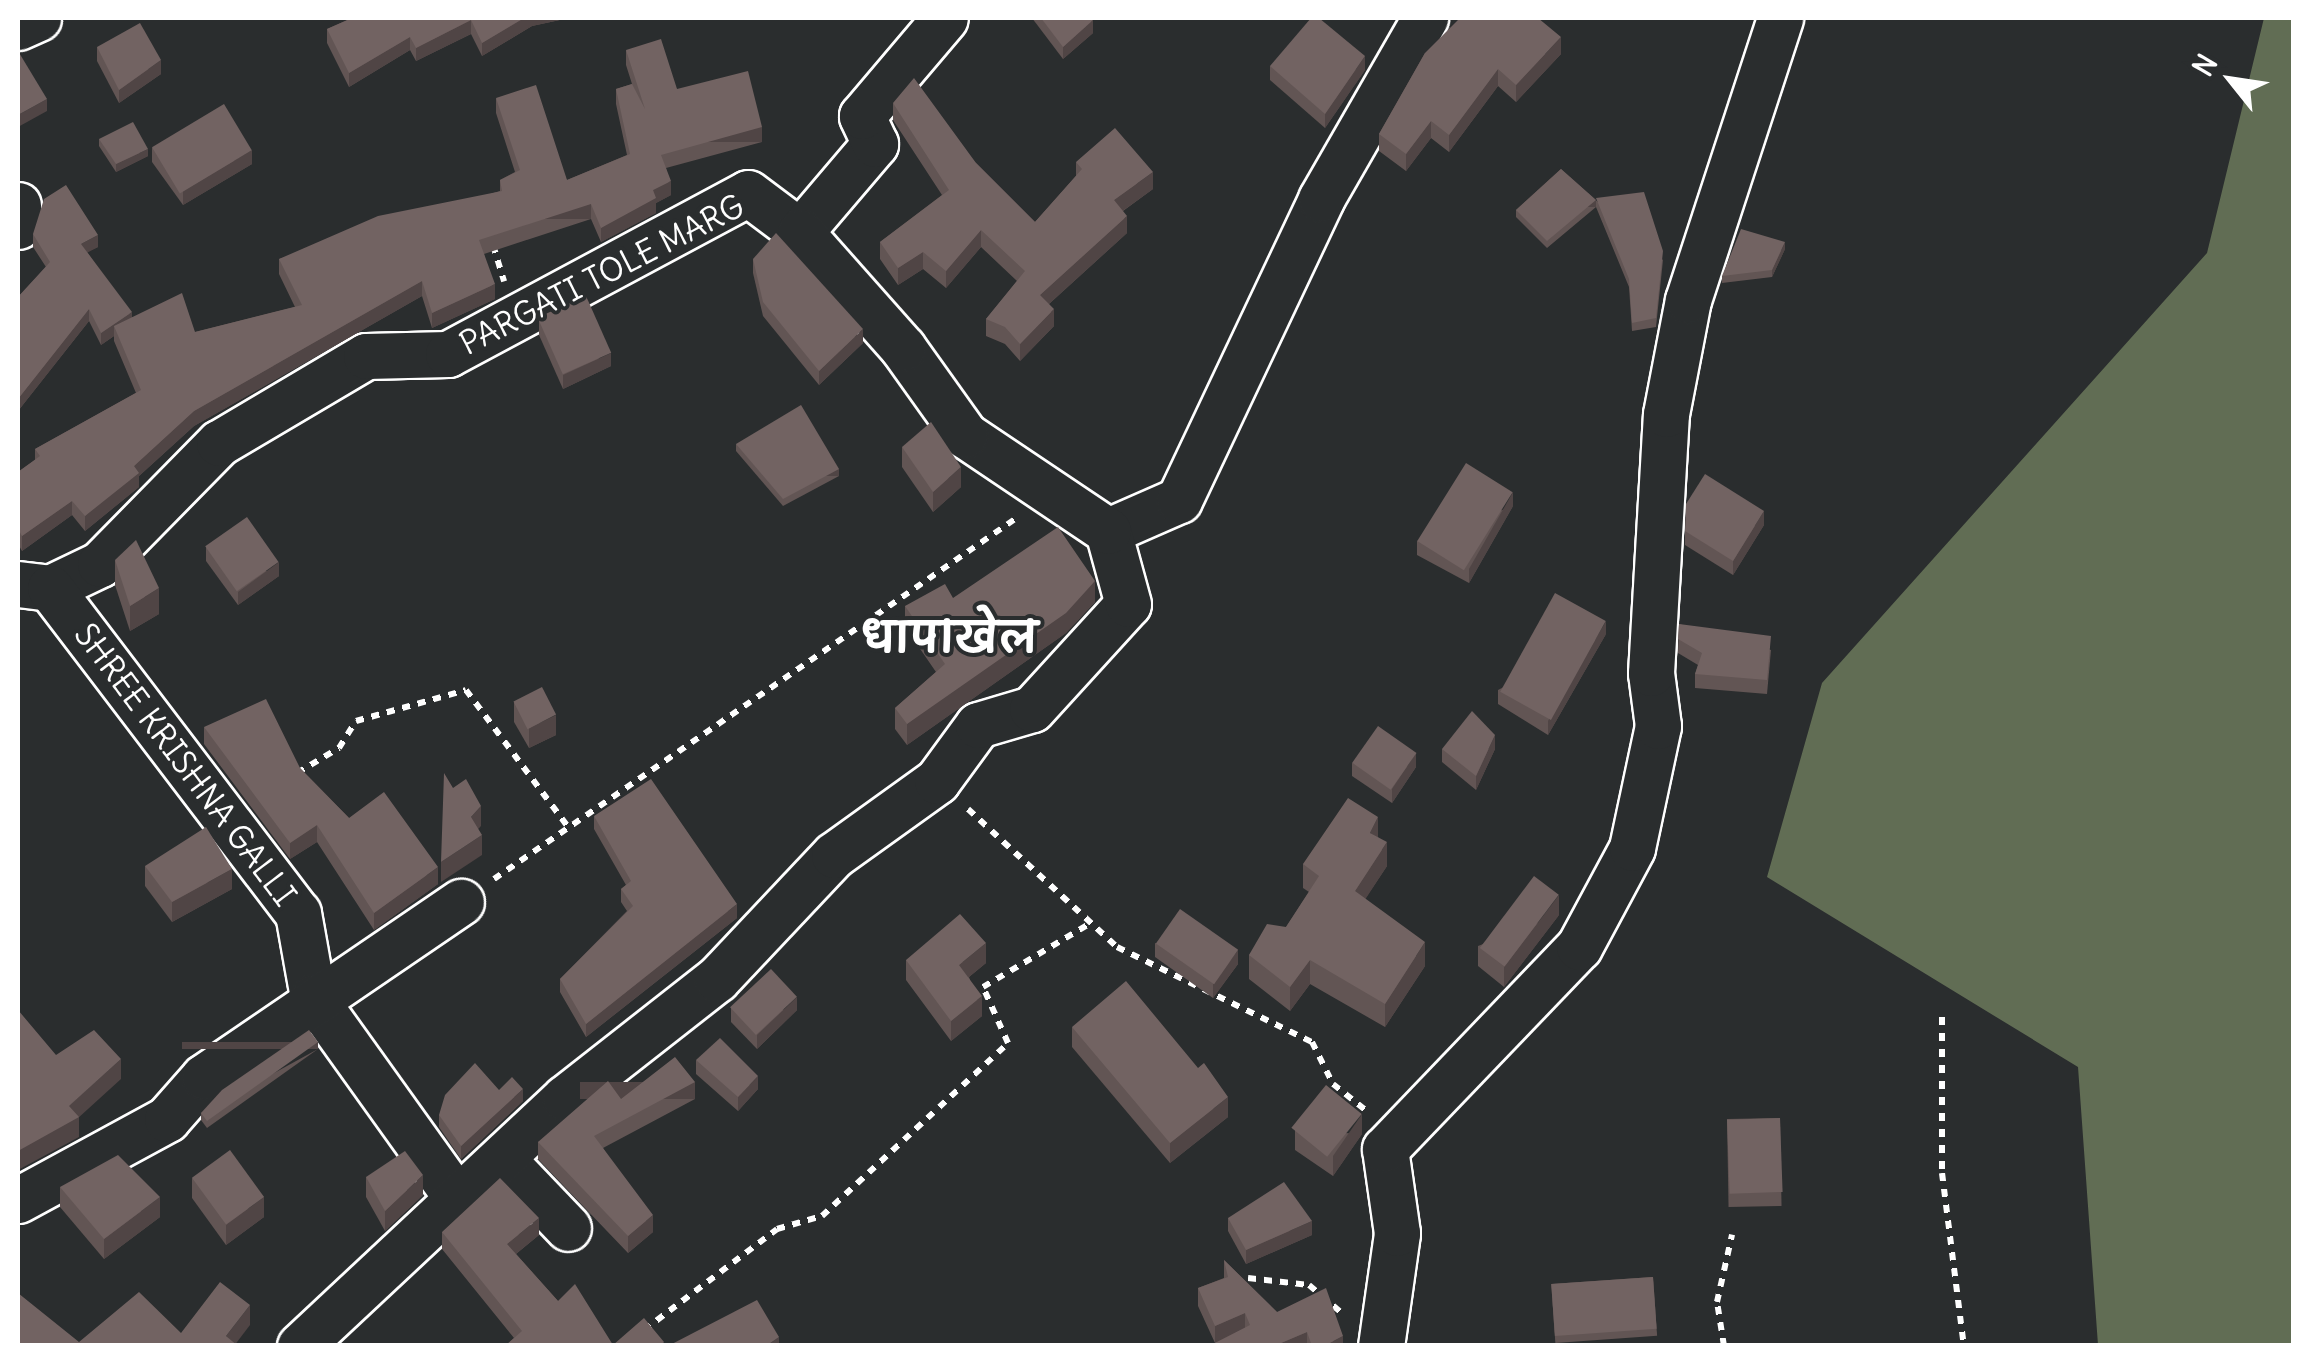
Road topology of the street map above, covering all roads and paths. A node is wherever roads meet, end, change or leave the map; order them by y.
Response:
1 (38, 18) edge
2 (945, 18) edge
3 (1425, 18) edge
4 (1780, 18) edge
5 (18, 28) edge
6 (18, 205) edge
7 (18, 226) edge
8 (488, 230) edge
9 (800, 232) junction
10 (515, 315) junction
11 (1051, 493) junction
12 (1108, 531) junction
13 (34, 586) edge
14 (292, 776) edge
15 (937, 781) junction
16 (570, 828) junction
17 (461, 902) joint
18 (1091, 922) junction
19 (314, 997) junction
20 (1942, 1017) dead end
21 (1384, 1149) junction
22 (505, 1162) junction
23 (18, 1200) edge
24 (460, 1202) junction
25 (568, 1228) dead end
26 (1732, 1235) dead end
27 (1248, 1278) edge
28 (636, 1337) edge
29 (1367, 1338) edge
30 (300, 1346) edge
31 (1724, 1346) edge
32 (1964, 1346) edge

1 - 5 street
2 - 9 street
3 - 12 street
4 - 21 street
6 - 7 street
8 - 10 path
9 - 10 street, PARGATI TOLE MARG
9 - 11 street
10 - 13 street, PARGATI TOLE MARG
11 - 12 street
11 - 16 path
12 - 15 street
13 - 19 street, SHREE KRISHNA GALLI
14 - 16 path
15 - 18 path
15 - 22 street
16 - 17 path
17 - 19 street
18 - 21 path
18 - 28 path
19 - 23 street
19 - 24 street, SHREE KRISHNA GALLI
20 - 32 path
21 - 29 street
22 - 24 street
22 - 25 street
24 - 30 street
26 - 31 path
27 - 29 path

